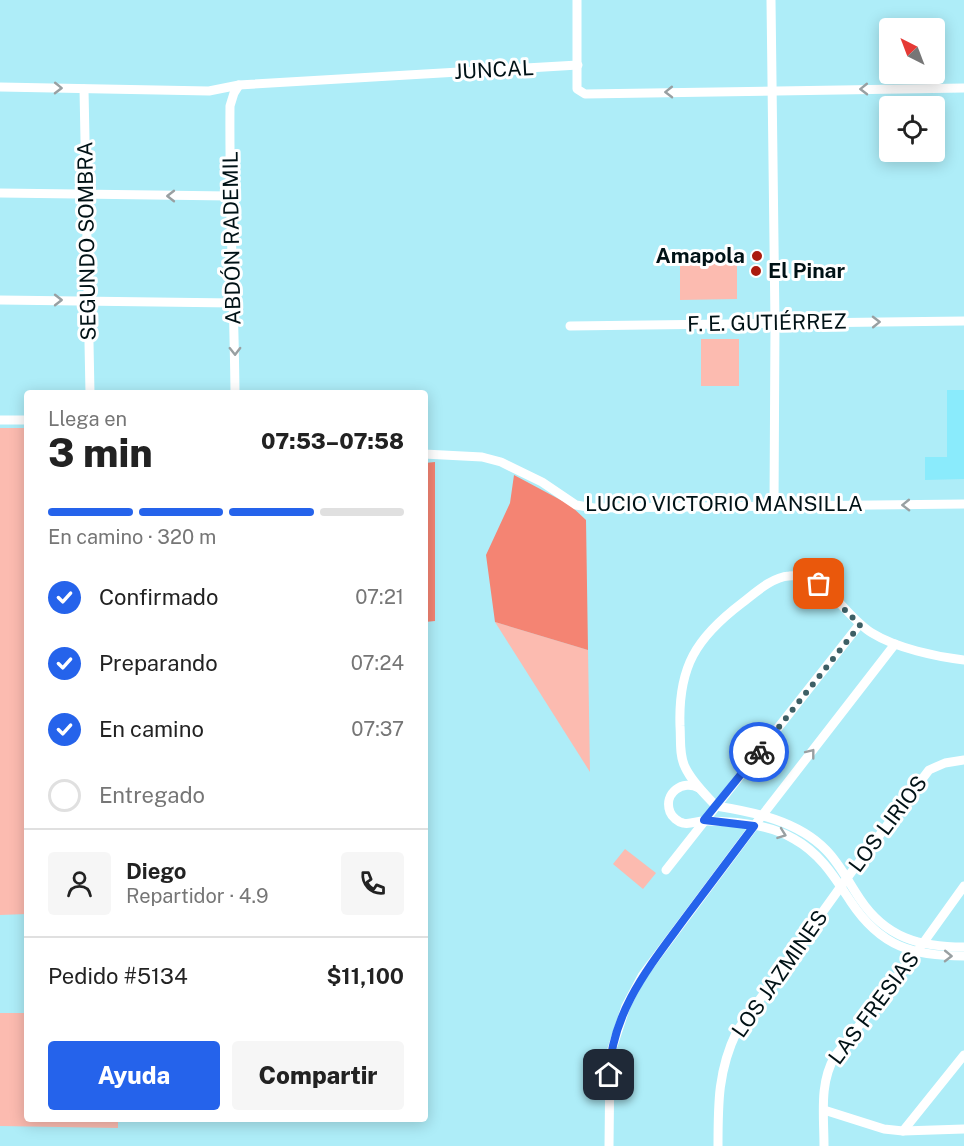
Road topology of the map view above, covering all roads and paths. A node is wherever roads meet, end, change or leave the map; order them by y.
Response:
1 (577, 0) edge
2 (771, 0) edge
3 (578, 65) junction
4 (239, 85) junction
5 (0, 87) edge
6 (964, 88) edge
7 (84, 89) junction
8 (772, 90) junction
9 (0, 194) edge
10 (86, 195) junction
11 (230, 196) junction
12 (0, 300) edge
13 (88, 300) junction
14 (234, 303) junction
15 (964, 321) edge
16 (775, 323) junction
17 (570, 326) dead end
18 (90, 390) edge
19 (235, 390) edge
20 (0, 420) edge
21 (24, 420) edge
22 (428, 454) edge
23 (964, 504) edge
24 (774, 506) junction
25 (860, 625) junction
26 (895, 644) junction
27 (964, 660) edge
28 (964, 760) edge
29 (703, 792) junction
30 (716, 806) junction
31 (762, 816) junction
32 (700, 821) junction
33 (754, 826) junction
34 (666, 870) dead end
35 (845, 883) junction
36 (964, 886) edge
37 (923, 943) junction
38 (964, 947) edge
39 (916, 952) junction
40 (964, 956) edge
41 (964, 1055) edge
42 (824, 1110) junction
43 (964, 1129) edge
44 (903, 1131) junction
45 (609, 1146) edge
46 (718, 1146) edge
47 (824, 1146) edge

1 - 3 street
2 - 8 street
3 - 4 street, JUNCAL
8 -> 3 street
4 - 7 street, JUNCAL
4 - 11 street, ABDÓN RADEMIL
5 -> 7 street, JUNCAL
6 -> 8 street
7 - 10 street, SEGUNDO SOMBRA
8 - 16 street
9 - 10 street
11 -> 10 street
10 - 13 street, SEGUNDO SOMBRA
11 - 14 street, ABDÓN RADEMIL
12 -> 13 street
13 - 14 street
13 - 18 street, SEGUNDO SOMBRA
14 -> 19 street, ABDÓN RADEMIL
16 -> 15 street, F. E. GUTIÉRREZ
16 - 17 street, F. E. GUTIÉRREZ
16 - 24 street
20 - 21 street
22 - 24 street, LUCIO VICTORIO MANSILLA
23 -> 24 street, LUCIO VICTORIO MANSILLA
25 - 26 street
25 - 29 street
25 - 30 street
26 - 27 street
31 -> 26 street
28 - 35 street, LOS LIRIOS
29 - 30 street
29 - 32 street
29 - 32 street
30 - 31 street
30 - 32 street
31 - 33 street
31 - 35 street
32 - 33 street
32 - 34 street
33 -> 35 street
33 - 45 street
35 - 37 street
35 - 39 street
35 - 46 street, LOS JAZMINES
36 - 37 street
37 - 38 street
37 - 39 street, LAS FRESIAS
39 -> 40 street
39 - 42 street, LAS FRESIAS
41 - 44 street
42 - 44 street
42 - 47 street, LAS FRESIAS
43 - 44 street

